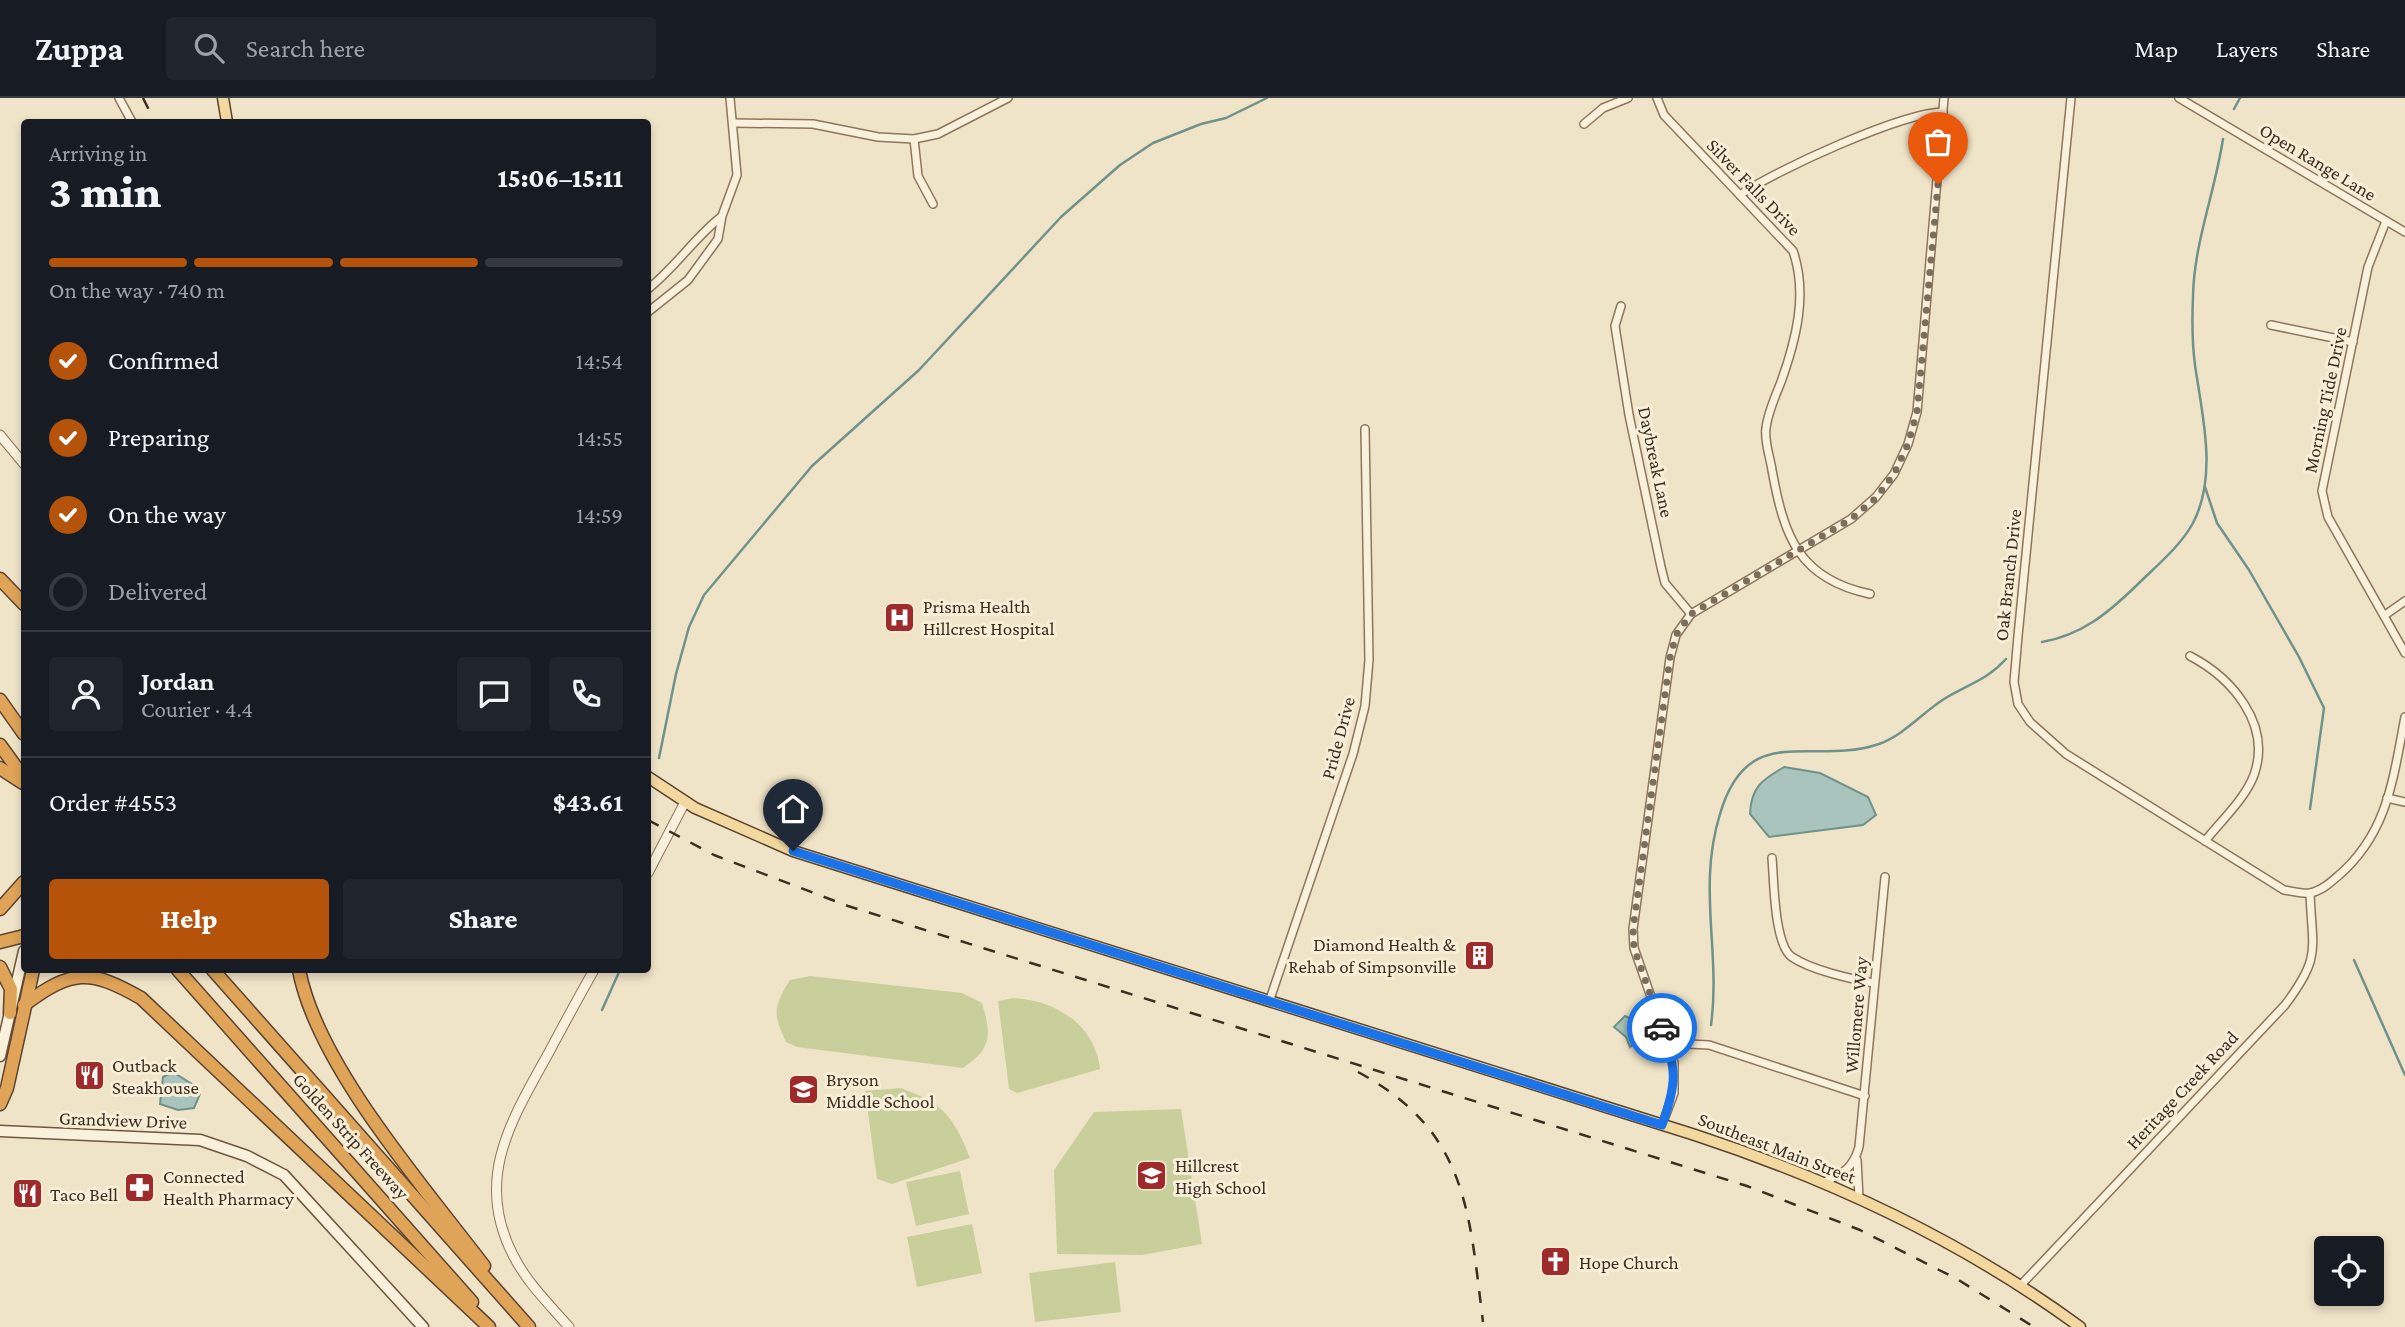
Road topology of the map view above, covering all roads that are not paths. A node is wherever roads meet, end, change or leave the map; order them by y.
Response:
1 (119, 98) edge
2 (223, 98) edge
3 (730, 98) edge
4 (1008, 98) edge
5 (1628, 98) edge
6 (1657, 98) edge
7 (1944, 98) edge
8 (2071, 98) edge
9 (2179, 98) edge
10 (1943, 112) junction
11 (130, 119) edge
12 (226, 119) edge
13 (733, 123) junction
14 (1584, 124) dead end
15 (914, 139) junction
16 (1740, 195) junction
17 (933, 204) dead end
18 (722, 216) junction
19 (2386, 221) junction
20 (2405, 232) edge
21 (651, 287) edge
22 (1621, 306) dead end
23 (651, 310) edge
24 (2270, 325) dead end
25 (2353, 342) junction
26 (1365, 429) dead end
27 (0, 435) edge
28 (21, 460) edge
29 (1798, 550) junction
30 (0, 579) edge
31 (1870, 594) dead end
32 (21, 601) edge
33 (2405, 601) edge
34 (1691, 614) junction
35 (2385, 615) junction
36 (2405, 653) edge
37 (2190, 656) dead end
38 (0, 698) edge
39 (2405, 718) edge
40 (21, 722) edge
41 (21, 730) edge
42 (0, 745) edge
43 (0, 768) edge
44 (21, 774) edge
45 (651, 779) edge
46 (21, 782) edge
47 (2387, 798) junction
48 (685, 802) junction
49 (2405, 802) edge
50 (2205, 841) junction
51 (1772, 858) dead end
52 (651, 867) edge
53 (1885, 877) dead end
54 (21, 885) edge
55 (2310, 893) junction
56 (0, 909) edge
57 (21, 937) edge
58 (0, 942) edge
59 (21, 964) edge
60 (0, 967) edge
61 (32, 973) edge
62 (181, 973) edge
63 (216, 973) edge
64 (300, 973) edge
65 (592, 973) edge
66 (1874, 984) junction
67 (1269, 1002) junction
68 (24, 1005) junction
69 (10, 1013) junction
70 (1670, 1051) junction
71 (0, 1056) edge
72 (1865, 1096) junction
73 (0, 1104) edge
74 (1662, 1125) junction
75 (0, 1130) edge
76 (1857, 1156) junction
77 (1824, 1182) junction
78 (1859, 1198) junction
79 (2020, 1286) junction
80 (423, 1327) edge
81 (489, 1327) edge
82 (495, 1327) edge
83 (530, 1327) edge
84 (569, 1327) edge
85 (2080, 1327) edge

1 - 11 street
2 - 12 main road
3 - 13 street
4 - 15 street
5 - 14 street
6 - 16 street, Silver Falls Drive
7 - 10 street
8 - 50 street, Oak Branch Drive
9 - 19 street, Open Range Lane
10 - 16 street
10 - 29 street
13 - 15 street
13 - 18 street
15 - 17 street
16 - 29 street, Silver Falls Drive
18 - 21 street
18 - 23 street
19 - 20 street, Open Range Lane
19 - 25 street, Morning Tide Drive
22 - 34 street, Daybreak Lane
24 - 25 street
25 - 35 street, Morning Tide Drive
26 - 67 street, Pride Drive
27 - 28 street
29 - 31 street, Silver Falls Drive
29 - 34 street
30 - 32 highway
33 - 35 street
34 - 70 street
35 - 36 street, Morning Tide Drive
37 - 50 street
38 - 40 highway
38 - 41 highway
39 - 47 street
42 - 44 highway
43 - 46 highway
45 - 48 main road, Southeast Main Street
47 - 49 street
47 - 55 street
48 - 52 street
48 - 67 main road, Southeast Main Street
50 - 55 street, Oak Branch Drive
51 - 66 street
53 - 66 street, Willomere Way
54 - 56 highway
55 - 79 street, Heritage Creek Road
57 - 58 highway
59 - 69 main road
60 - 69 highway
61 - 68 highway
62 - 82 highway, Golden Strip Freeway
63 - 83 highway, Golden Strip Freeway
64 - 83 highway
65 - 84 street
66 - 72 street, Willomere Way
67 - 74 main road, Southeast Main Street
68 - 73 highway
68 - 81 highway
69 - 71 main road
70 - 72 street
70 - 74 street
72 - 76 street, Willomere Way
74 - 77 main road, Southeast Main Street
75 - 80 main road, Grandview Drive
76 - 77 street
76 - 78 street, Willomere Way
77 - 78 main road, Southeast Main Street
78 - 79 main road, Southeast Main Street
79 - 85 main road, Southeast Main Street

